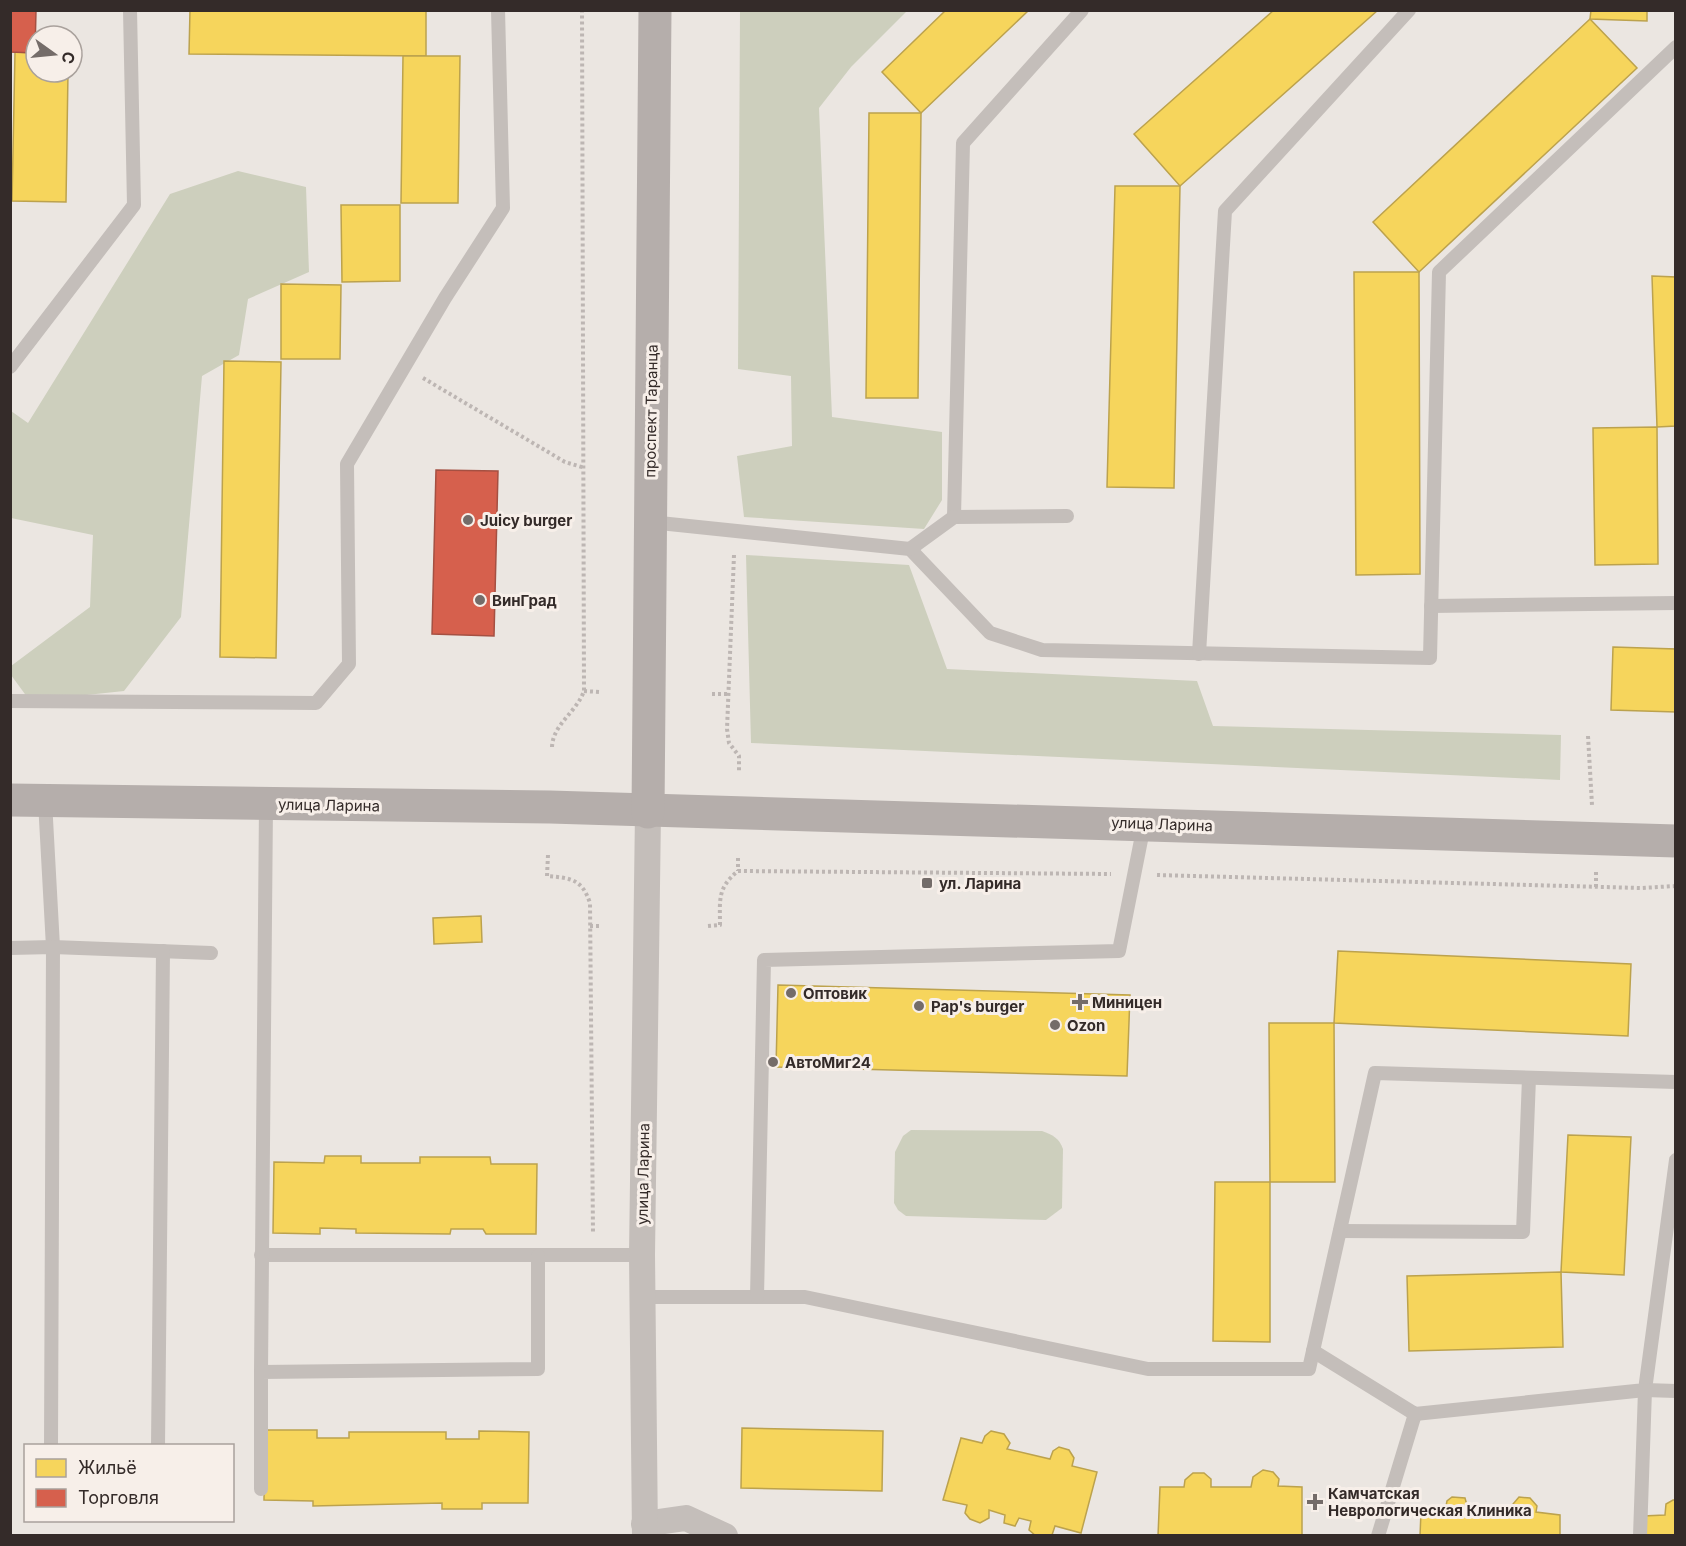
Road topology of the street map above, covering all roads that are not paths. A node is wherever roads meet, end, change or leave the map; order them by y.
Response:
1 (130, 10) edge
2 (498, 10) edge
3 (655, 10) edge
4 (1082, 10) edge
5 (1409, 10) edge
6 (1676, 47) edge
7 (10, 367) edge
8 (1067, 516) dead end
9 (954, 517) junction
10 (650, 522) junction
11 (910, 549) junction
12 (1676, 603) edge
13 (1431, 606) junction
14 (1199, 654) junction
15 (10, 701) edge
16 (10, 800) edge
17 (45, 801) junction
18 (266, 804) junction
19 (648, 812) junction
20 (1144, 823) junction
21 (1676, 841) edge
22 (53, 947) junction
23 (10, 948) edge
24 (163, 951) junction
25 (211, 953) dead end
26 (1529, 1078) junction
27 (1676, 1082) edge
28 (1676, 1160) edge
29 (1340, 1231) junction
30 (261, 1255) junction
31 (642, 1255) junction
32 (538, 1256) junction
33 (642, 1297) junction
34 (757, 1297) junction
35 (1313, 1352) junction
36 (261, 1372) junction
37 (1645, 1390) junction
38 (1676, 1391) edge
39 (1415, 1414) junction
40 (51, 1444) edge
41 (158, 1444) edge
42 (261, 1489) dead end
43 (645, 1530) edge
44 (725, 1536) edge
45 (1378, 1536) edge
46 (1640, 1536) edge

1 - 7 lane
2 - 15 lane
3 - 10 main road, проспект Таранца
4 - 9 lane
5 - 14 lane
6 - 13 lane
8 - 9 lane
9 - 11 lane
10 - 11 lane
10 - 19 main road, проспект Таранца
11 - 14 lane
12 - 13 lane
13 - 14 lane
16 - 17 main road, улица Ларина
17 - 18 main road, улица Ларина
17 - 22 lane
18 - 19 main road, улица Ларина
18 - 30 lane
19 - 20 main road, улица Ларина
19 - 31 street, улица Ларина
20 - 21 main road, улица Ларина
20 - 34 lane
22 - 23 lane
22 - 24 lane
22 - 40 lane
24 - 25 lane
24 - 41 lane
26 - 27 lane
26 - 29 lane
26 - 29 lane
28 - 37 lane
29 - 35 lane
30 - 32 lane
30 - 36 lane
31 - 32 lane
31 - 33 street, улица Ларина
32 - 36 lane
33 - 34 lane
33 - 43 street, улица Ларина
34 - 35 lane
35 - 39 lane
36 - 42 lane
37 - 38 lane
37 - 39 lane
37 - 46 lane
39 - 45 lane
43 - 44 street

